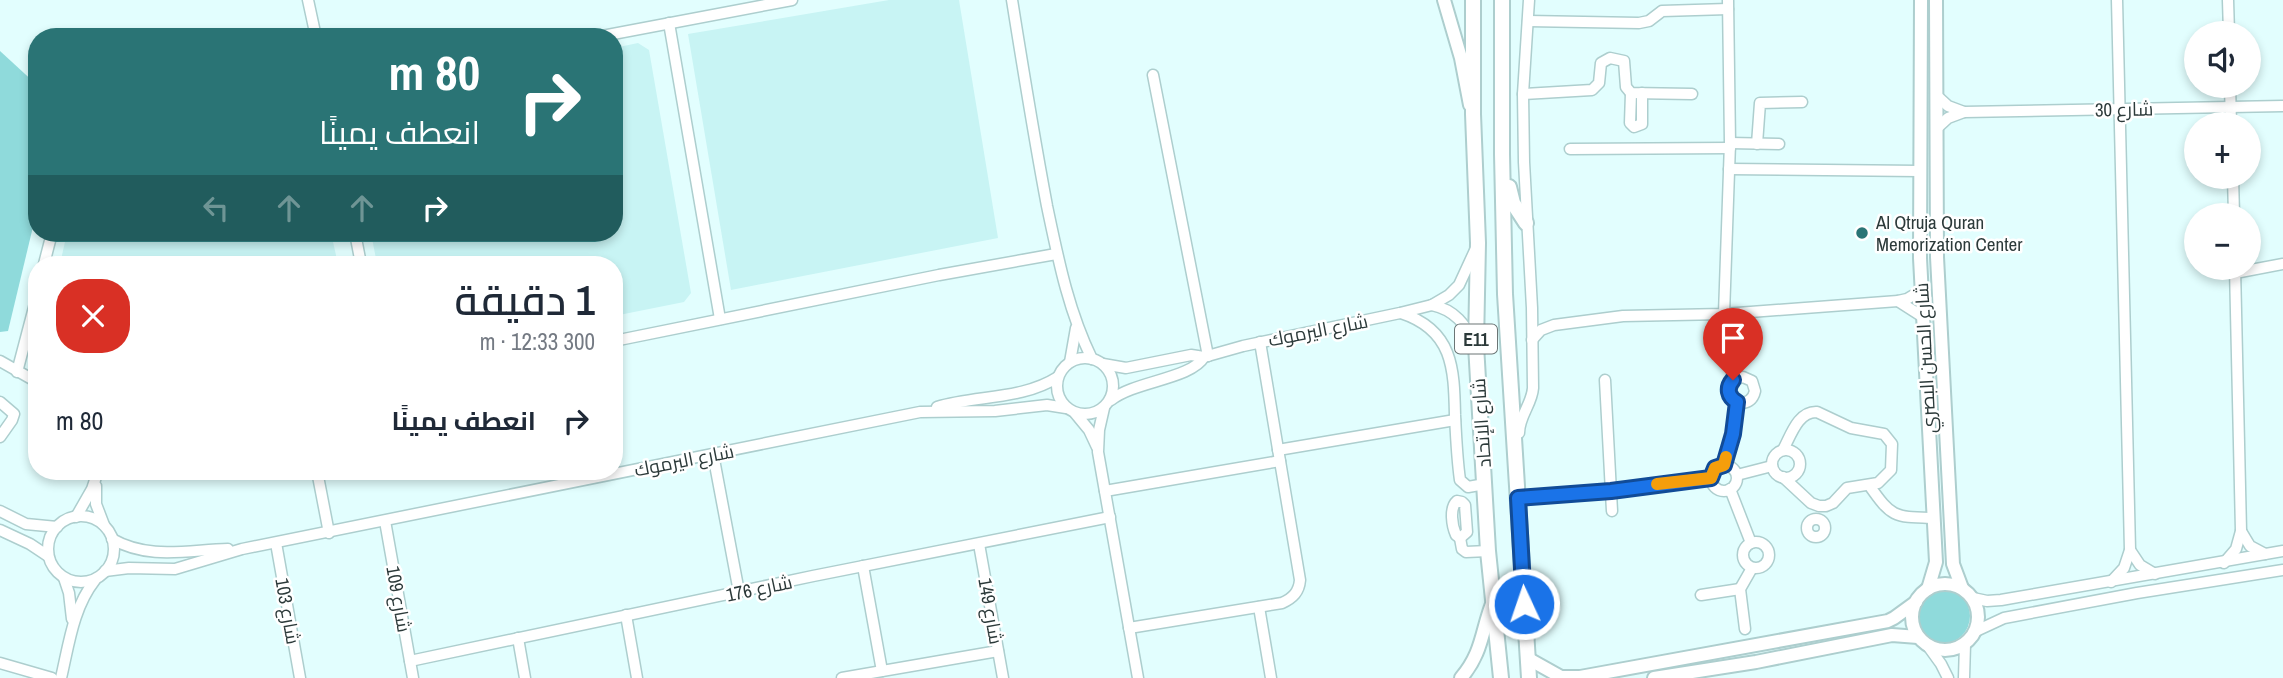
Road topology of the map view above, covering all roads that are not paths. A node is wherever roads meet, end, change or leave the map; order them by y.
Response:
1 (308, 0) edge
2 (792, 0) edge
3 (1012, 0) edge
4 (1444, 0) edge
5 (1473, 0) edge
6 (1502, 0) edge
7 (1529, 0) edge
8 (1921, 0) edge
9 (2117, 0) edge
10 (2228, 0) edge
11 (1933, 2) edge
12 (1728, 4) edge
13 (1528, 21) junction
14 (2229, 21) edge
15 (1920, 22) junction
16 (669, 23) junction
17 (314, 28) edge
18 (623, 32) edge
19 (1935, 52) junction
20 (1153, 75) dead end
21 (1631, 93) junction
22 (1642, 93) junction
23 (1523, 94) junction
24 (1692, 94) dead end
25 (1935, 95) junction
26 (2231, 98) edge
27 (1801, 102) dead end
28 (2231, 106) junction
29 (2283, 106) edge
30 (2120, 109) junction
31 (1964, 112) junction
32 (2231, 112) edge
33 (1473, 114) junction
34 (1936, 129) junction
35 (1756, 144) junction
36 (1779, 144) dead end
37 (1730, 146) junction
38 (1570, 149) dead end
39 (1502, 154) junction
40 (1729, 169) junction
41 (1919, 171) junction
42 (1527, 223) junction
43 (1478, 243) junction
44 (1056, 254) junction
45 (2283, 264) edge
46 (2261, 267) edge
47 (2235, 280) edge
48 (1922, 290) junction
49 (1898, 301) junction
50 (1432, 305) junction
51 (1532, 308) junction
52 (1400, 313) junction
53 (1724, 314) junction
54 (1923, 317) junction
55 (720, 319) junction
56 (1075, 321) junction
57 (1554, 325) junction
58 (28, 330) edge
59 (623, 339) edge
60 (1532, 340) junction
61 (1260, 342) junction
62 (1476, 345) junction
63 (1206, 357) junction
64 (1092, 359) junction
65 (0, 361) edge
66 (1070, 362) junction
67 (1103, 364) junction
68 (17, 372) junction
69 (1058, 377) junction
70 (28, 378) edge
71 (1605, 380) dead end
72 (1733, 380) junction
73 (0, 402) edge
74 (1737, 402) junction
75 (1107, 404) junction
76 (1070, 410) junction
77 (920, 412) junction
78 (1455, 420) junction
79 (0, 437) edge
80 (1783, 450) junction
81 (1098, 452) junction
82 (713, 454) junction
83 (1279, 455) junction
84 (1724, 465) junction
85 (1772, 466) junction
86 (1516, 468) junction
87 (623, 472) edge
88 (1737, 475) junction
89 (1783, 477) junction
90 (1711, 478) junction
91 (95, 480) edge
92 (97, 480) edge
93 (319, 480) edge
94 (586, 480) edge
95 (1462, 484) junction
96 (1485, 484) junction
97 (1869, 485) junction
98 (1730, 489) junction
99 (1105, 491) junction
100 (1611, 491) junction
101 (1518, 498) junction
102 (1811, 503) junction
103 (0, 511) edge
104 (1612, 511) dead end
105 (76, 517) junction
106 (1110, 517) junction
107 (1934, 518) junction
108 (1811, 520) dead end
109 (385, 521) junction
110 (104, 526) junction
111 (57, 527) junction
112 (0, 530) edge
113 (2241, 531) junction
114 (329, 533) junction
115 (112, 539) junction
116 (276, 543) junction
117 (1751, 543) junction
118 (979, 544) junction
119 (242, 550) junction
120 (2130, 550) junction
121 (1488, 551) junction
122 (2283, 551) edge
123 (2265, 555) junction
124 (48, 556) junction
125 (2224, 563) junction
126 (863, 566) junction
127 (1752, 568) junction
128 (2283, 570) edge
129 (105, 571) junction
130 (2155, 574) junction
131 (64, 578) junction
132 (95, 579) junction
133 (2110, 582) junction
134 (1962, 588) junction
135 (1740, 589) junction
136 (1928, 589) junction
137 (739, 592) junction
138 (1701, 595) dead end
139 (1494, 598) junction
140 (1973, 598) junction
141 (1916, 601) junction
142 (1259, 607) junction
143 (626, 615) junction
144 (73, 627) junction
145 (1129, 628) junction
146 (1745, 629) dead end
147 (1976, 631) junction
148 (1918, 637) junction
149 (518, 638) junction
150 (1965, 644) junction
151 (1928, 646) junction
152 (998, 651) junction
153 (1527, 658) junction
154 (410, 661) junction
155 (0, 663) edge
156 (882, 671) junction
157 (52, 678) edge
158 (61, 678) edge
159 (300, 678) edge
160 (413, 678) edge
161 (525, 678) edge
162 (637, 678) edge
163 (842, 678) edge
164 (1003, 678) edge
165 (1138, 678) edge
166 (1272, 678) edge
167 (1461, 678) edge
168 (1501, 678) edge
169 (1529, 678) edge
170 (1654, 678) edge
171 (1948, 678) edge
172 (1964, 678) edge

1 - 17 street
2 - 16 street
3 - 44 street
4 - 33 main road
5 - 33 highway, شارع الإتحاد / E11
6 - 39 highway, شارع الإتحاد / E11
7 - 13 street
8 - 15 main road, شارع الحسن البصري
9 - 30 street
10 - 14 street
11 - 19 main road, شارع الحسن البصري
12 - 13 street
12 - 37 street
13 - 23 street
15 - 19 main road
15 - 41 main road, شارع الحسن البصري
16 - 18 street
16 - 55 street
19 - 25 main road, شارع الحسن البصري
20 - 63 street
21 - 22 street
21 - 22 street
21 - 23 street
22 - 24 street
23 - 42 street
25 - 31 street
25 - 34 main road, شارع الحسن البصري
26 - 28 street
27 - 35 street
28 - 29 street, شارع 30
28 - 30 street, شارع 30
28 - 32 street
30 - 31 street, شارع 30
30 - 120 street
31 - 34 street
33 - 43 highway, شارع الإتحاد / E11
34 - 134 main road, شارع الحسن البصري
35 - 36 street
35 - 37 street
37 - 38 street
37 - 40 street
39 - 42 highway
39 - 86 highway, شارع الإتحاد / E11
40 - 41 street
40 - 53 street
41 - 48 main road, شارع الحسن البصري
42 - 51 street
43 - 50 street, شارع اليرموك
43 - 62 highway, شارع الإتحاد / E11
44 - 55 street
44 - 56 street
45 - 46 street
47 - 113 street
48 - 49 street
48 - 54 main road, شارع الحسن البصري
49 - 53 street
49 - 54 street
50 - 52 street, شارع اليرموك
50 - 62 street
51 - 57 street
51 - 60 street
52 - 61 street, شارع اليرموك
52 - 78 street
53 - 57 street
53 - 72 street
54 - 107 main road, شارع الحسن البصري
55 - 59 street
56 - 64 street
56 - 66 street
57 - 60 street
58 - 68 street
60 - 86 street
61 - 63 street, شارع اليرموك
61 - 83 street
62 - 96 highway, شارع الإتحاد / E11
63 - 67 street, شارع اليرموك
63 - 75 street, شارع اليرموك
64 - 66 street
64 - 67 street
65 - 68 street
66 - 69 street
67 - 75 street
68 - 70 street
69 - 76 street
69 - 77 street, شارع اليرموك
71 - 100 street
72 - 74 street
72 - 74 street
73 - 79 street
74 - 84 street
75 - 76 street
75 - 81 street
76 - 77 street, شارع اليرموك
76 - 81 street
77 - 82 street, شارع اليرموك
78 - 83 street
78 - 95 street
80 - 85 street
80 - 89 street
80 - 97 street
81 - 99 street
82 - 87 street, شارع اليرموك
82 - 137 street
83 - 99 street
83 - 142 street
84 - 88 street
84 - 90 street
85 - 88 street
85 - 89 street
86 - 101 highway, شارع الإتحاد / E11
88 - 98 street
89 - 102 street
90 - 98 street
90 - 100 street
91 - 105 street
92 - 110 street
93 - 114 street
94 - 109 street, شارع اليرموك
95 - 96 street
95 - 121 street
96 - 121 highway, شارع الإتحاد / E11
97 - 102 street
97 - 107 street
98 - 117 street
99 - 106 street
100 - 101 street
100 - 104 street
101 - 153 highway, شارع الإتحاد / E11
102 - 108 street
103 - 111 street
105 - 110 street
105 - 111 street
106 - 118 street, شارع 176
106 - 145 street
107 - 136 main road, شارع الحسن البصري
109 - 114 street, شارع اليرموك
109 - 154 street, شارع 109
110 - 115 street
111 - 124 street
112 - 124 street
113 - 123 street
113 - 125 street
114 - 116 street, شارع اليرموك
115 - 119 street, شارع اليرموك
115 - 129 street
116 - 119 street, شارع اليرموك
116 - 159 street, شارع 103
117 - 127 street
117 - 127 street
118 - 126 street, شارع 176
118 - 152 street, شارع 149
119 - 129 street, شارع اليرموك
120 - 130 street
120 - 133 street
121 - 139 highway, شارع الإتحاد / E11
122 - 123 street
123 - 125 street
124 - 131 street
125 - 130 street
126 - 137 street, شارع 176
126 - 156 street
127 - 135 street
128 - 147 street
129 - 132 street
130 - 133 street
131 - 132 street
131 - 144 street
132 - 144 street
133 - 140 street
134 - 136 main road
134 - 140 main road
135 - 138 street
135 - 146 street
136 - 141 main road
137 - 143 street, شارع 176
139 - 167 main road
139 - 168 highway, شارع الإتحاد / E11
140 - 147 main road
141 - 148 main road
141 - 153 main road
142 - 145 street
142 - 166 street
143 - 149 street, شارع 176
143 - 162 street
144 - 158 street
145 - 165 street
147 - 150 main road
148 - 151 main road
148 - 170 main road
149 - 154 street, شارع 176
149 - 161 street
150 - 151 main road
150 - 172 street
151 - 171 street
152 - 156 street
152 - 164 street, شارع 149
153 - 169 highway, شارع الإتحاد / E11
154 - 160 street, شارع 109
155 - 157 street
156 - 163 street

